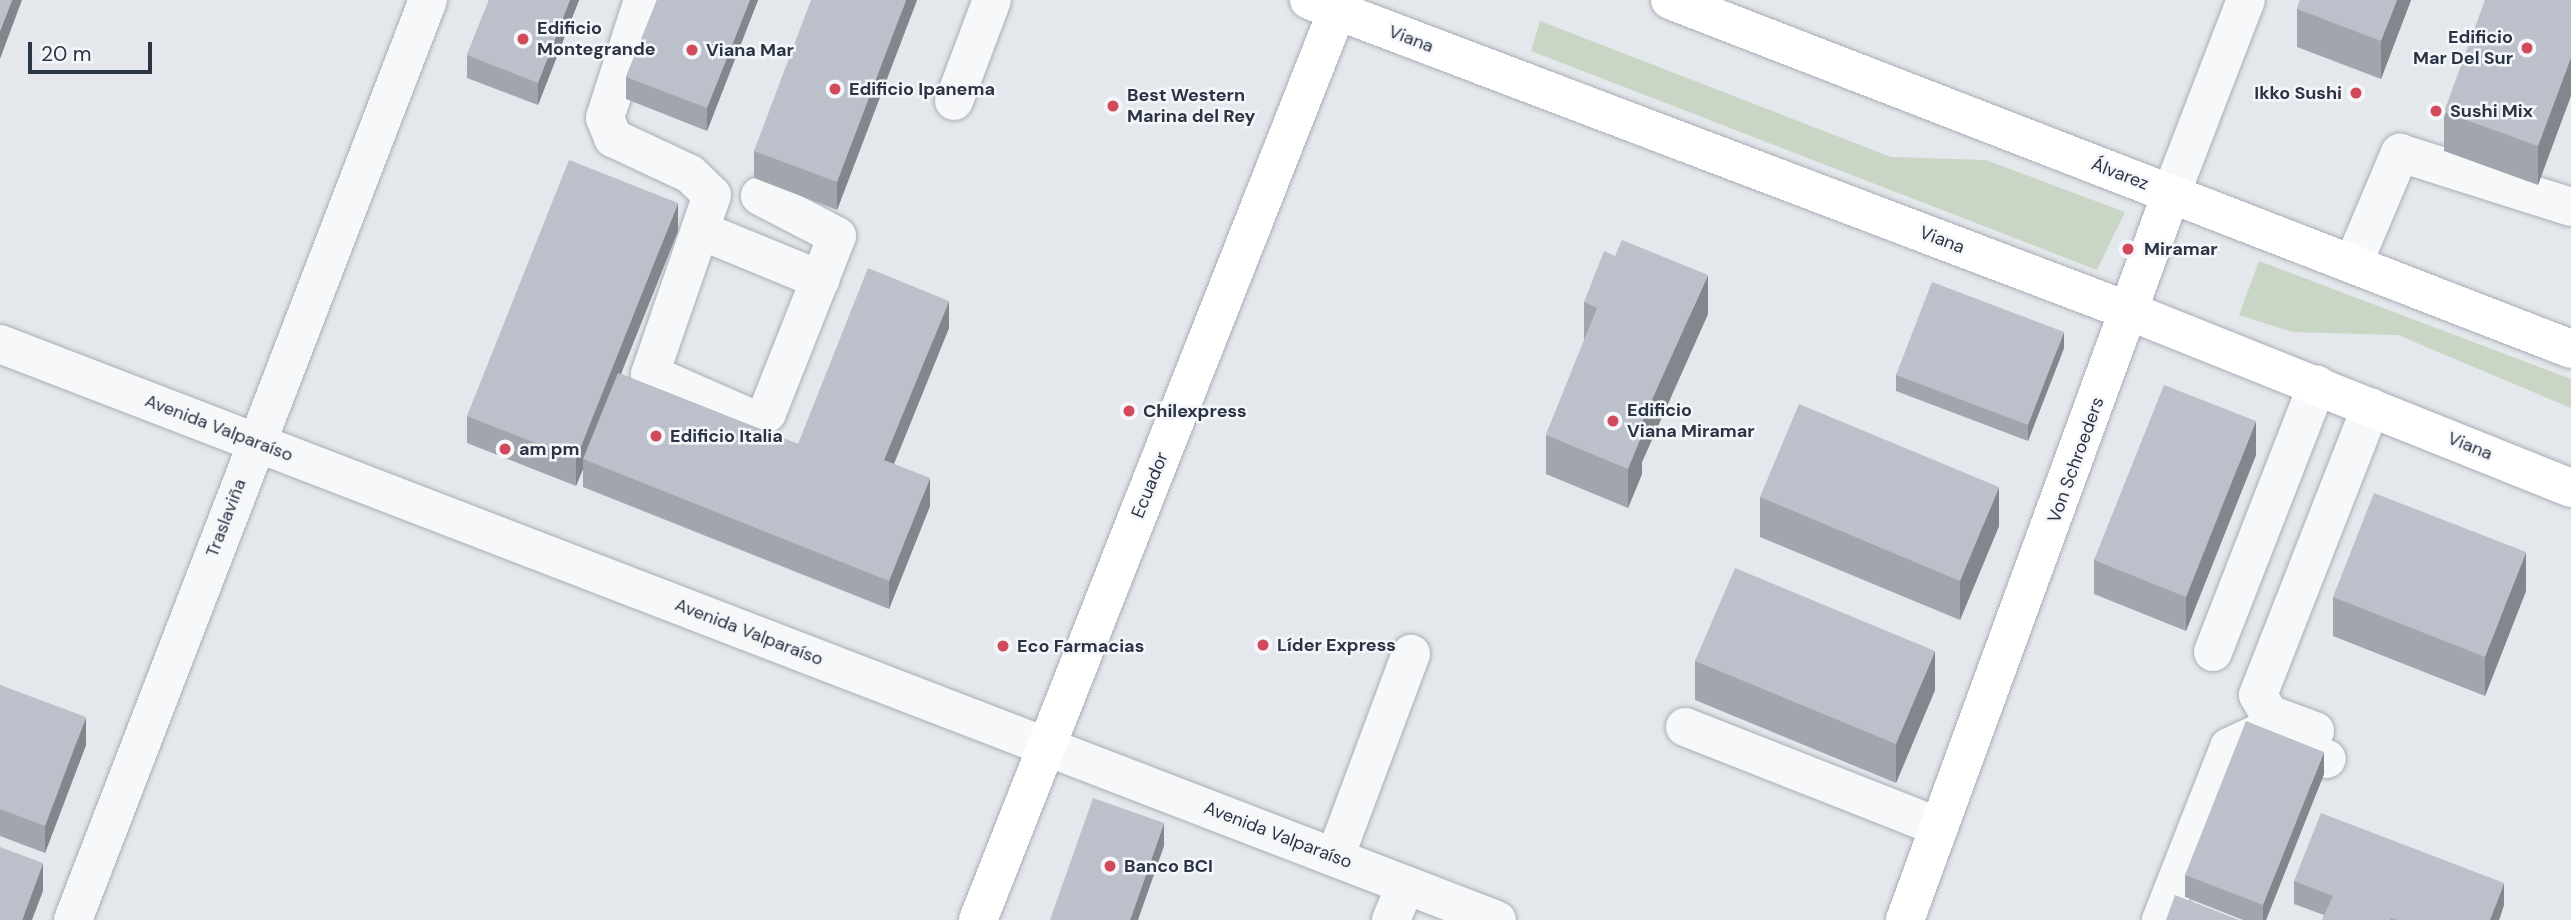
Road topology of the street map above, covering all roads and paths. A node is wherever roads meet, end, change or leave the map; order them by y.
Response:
1 (428, 0) edge
2 (643, 0) edge
3 (992, 0) edge
4 (1670, 0) edge
5 (2246, 0) edge
6 (1332, 4) edge
7 (954, 101) dead end
8 (2171, 194) junction
9 (760, 196) dead end
10 (2571, 206) edge
11 (704, 232) junction
12 (2353, 264) junction
13 (821, 280) junction
14 (2131, 312) junction
15 (0, 344) edge
16 (2571, 349) edge
17 (2317, 385) junction
18 (2371, 407) junction
19 (255, 441) junction
20 (2515, 464) junction
21 (2571, 468) edge
22 (2571, 488) edge
23 (2213, 652) dead end
24 (1411, 653) dead end
25 (1685, 727) dead end
26 (1046, 746) junction
27 (1939, 827) junction
28 (1335, 857) junction
29 (1406, 885) junction
30 (73, 920) edge
31 (978, 920) edge
32 (1391, 920) edge
33 (1497, 920) edge
34 (1905, 920) edge
35 (2161, 920) edge

1 - 19 street, Traslaviña
2 - 11 street
3 - 7 street
4 - 8 main road, Álvarez
5 - 8 street, Von Schroeders
6 - 14 main road, Viana
6 - 26 main road, Ecuador
8 - 12 main road, Álvarez
8 - 14 main road, Von Schroeders
9 - 13 street
10 - 12 street
11 - 13 street
11 - 13 street
12 - 16 main road, Álvarez
14 - 17 main road, Viana
14 - 27 main road, Von Schroeders
15 - 19 street, Avenida Valparaíso
17 - 18 main road, Viana
17 - 23 street
18 - 20 main road, Viana
18 - 35 street
19 - 26 street, Avenida Valparaíso
19 - 30 street, Traslaviña
20 - 21 main road
20 - 22 main road, Viana
24 - 28 street
25 - 27 street
26 - 28 street, Avenida Valparaíso
26 - 31 main road, Ecuador
27 - 34 main road, Von Schroeders
28 - 29 street, Avenida Valparaíso
29 - 32 street
29 - 33 street, Avenida Valparaíso

